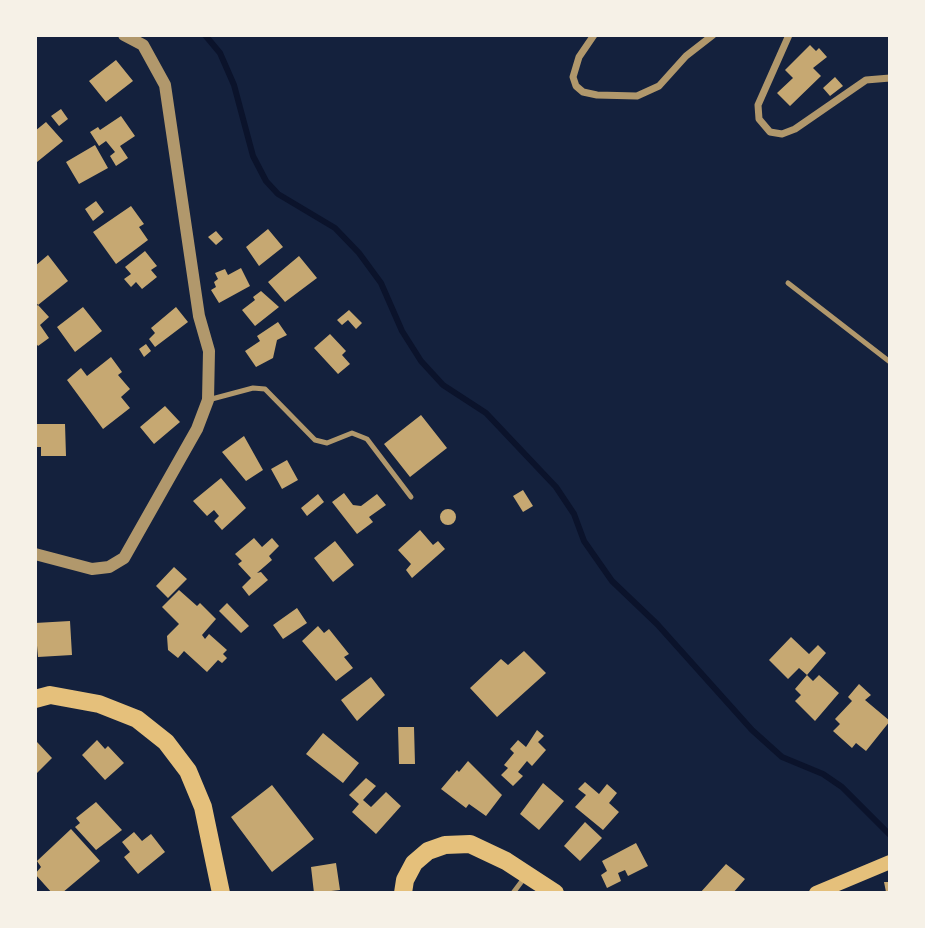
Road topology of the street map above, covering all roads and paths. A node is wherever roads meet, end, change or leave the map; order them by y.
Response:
1 (124, 35) edge
2 (594, 35) edge
3 (713, 35) edge
4 (789, 35) edge
5 (890, 78) edge
6 (788, 283) dead end
7 (890, 362) edge
8 (208, 400) junction
9 (411, 497) dead end
10 (35, 554) edge
11 (35, 699) edge
12 (887, 863) edge
13 (527, 874) junction
14 (851, 876) junction
15 (221, 893) edge
16 (403, 893) edge
17 (513, 893) edge
18 (555, 893) edge
19 (816, 893) edge
20 (839, 893) edge

1 - 8 street
2 - 3 street
4 - 5 street
6 - 7 lane
8 - 9 lane
8 - 10 street
11 - 15 main road
12 - 14 main road
13 - 16 main road
13 - 17 lane
13 - 18 main road
14 - 19 main road
14 - 20 main road

